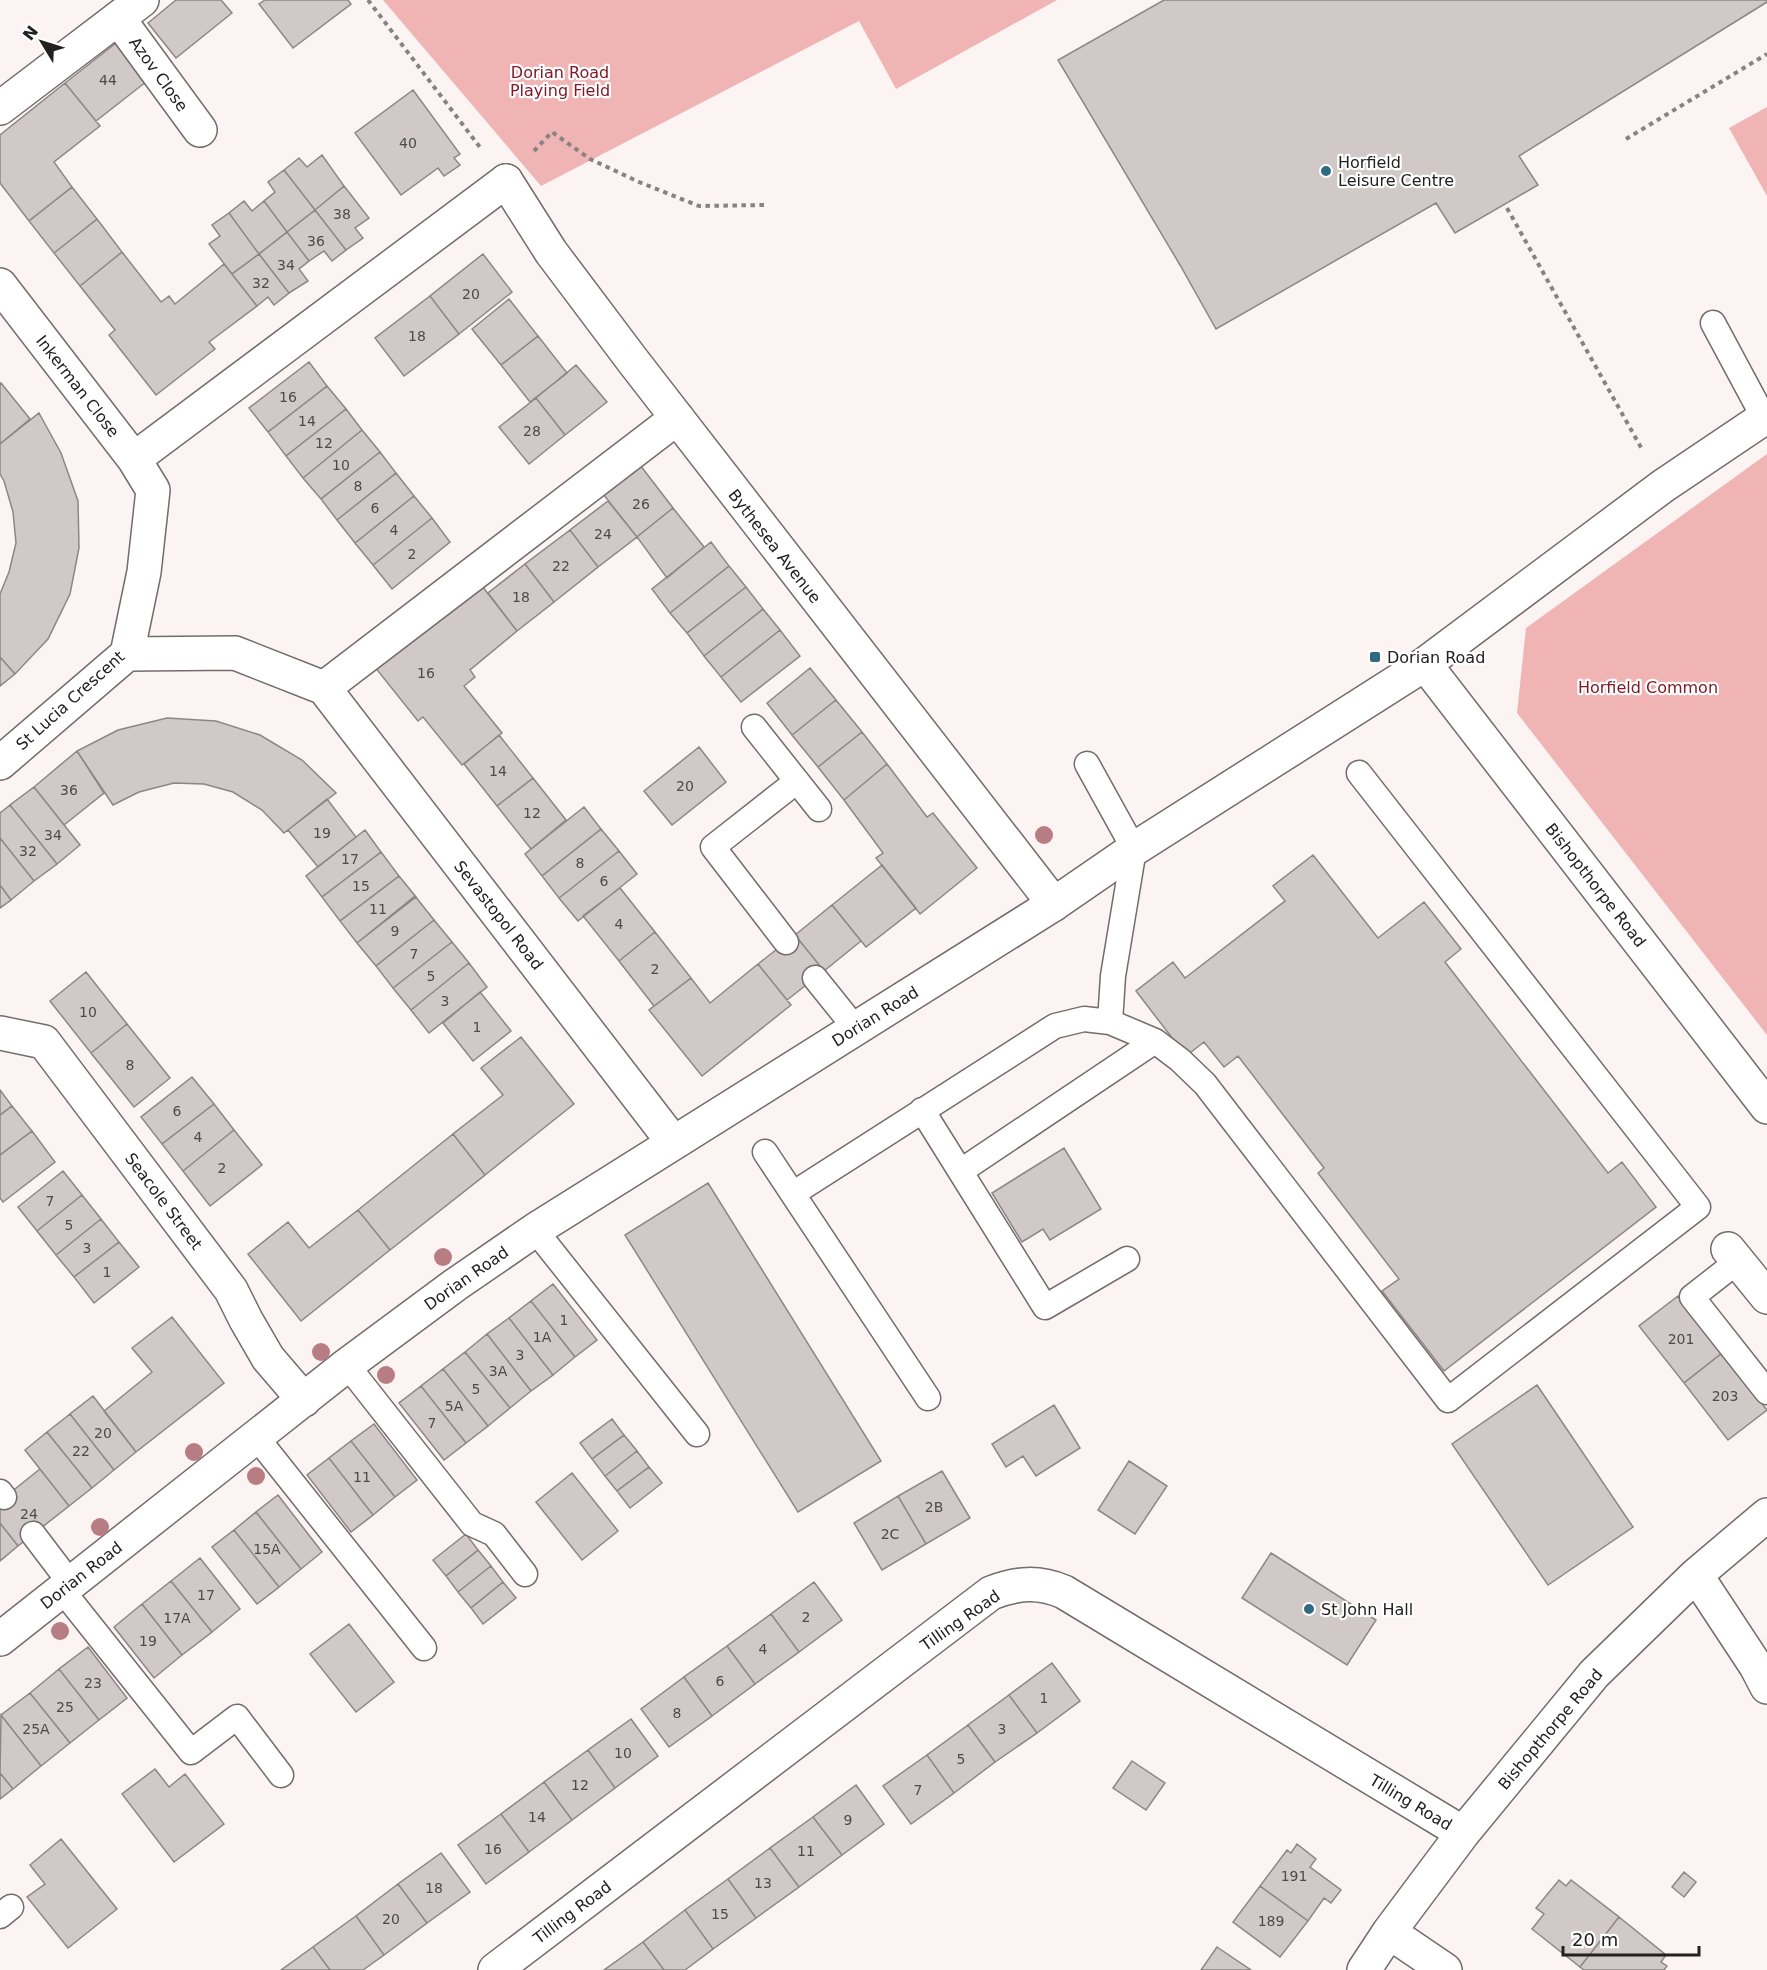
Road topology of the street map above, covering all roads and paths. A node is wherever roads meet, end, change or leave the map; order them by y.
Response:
1 (368, 0) edge
2 (130, 9) edge
3 (1767, 54) edge
4 (0, 108) edge
5 (200, 130) dead end
6 (1626, 139) dead end
7 (506, 181) junction
8 (765, 205) dead end
9 (1507, 208) dead end
10 (0, 285) edge
11 (1713, 323) dead end
12 (677, 417) junction
13 (1766, 417) edge
14 (134, 459) junction
15 (1663, 486) junction
16 (153, 490) joint
17 (127, 654) junction
18 (1425, 664) junction
19 (324, 688) junction
20 (754, 727) dead end
21 (0, 763) edge
22 (1088, 764) dead end
23 (1359, 773) dead end
24 (797, 781) junction
25 (819, 808) dead end
26 (1134, 849) junction
27 (1054, 904) junction
28 (786, 942) dead end
29 (815, 978) dead end
30 (1110, 1022) junction
31 (856, 1029) junction
32 (0, 1033) edge
33 (1155, 1041) junction
34 (1767, 1107) edge
35 (922, 1110) junction
36 (673, 1142) junction
37 (765, 1152) dead end
38 (961, 1171) junction
39 (794, 1193) junction
40 (535, 1230) junction
41 (1733, 1255) joint
42 (1127, 1259) dead end
43 (1767, 1297) edge
44 (347, 1365) junction
45 (1767, 1392) edge
46 (928, 1398) dead end
47 (304, 1401) junction
48 (697, 1434) dead end
49 (257, 1438) junction
50 (1767, 1515) edge
51 (33, 1534) dead end
52 (525, 1574) dead end
53 (1696, 1575) junction
54 (67, 1587) junction
55 (0, 1639) edge
56 (424, 1648) dead end
57 (1767, 1687) edge
58 (281, 1775) dead end
59 (1463, 1833) junction
60 (1389, 1932) junction
61 (502, 1968) edge
62 (1364, 1970) edge
63 (1445, 1970) edge

1 - 7 path
2 - 4 street
2 - 5 street, Azov Close
3 - 6 path
7 - 8 path
7 - 12 street, Bythesea Avenue
7 - 14 street
9 - 15 path
10 - 14 street, Inkerman Close
11 - 13 lane
12 - 19 street
12 - 27 street, Bythesea Avenue
13 - 15 street, Dorian Road
14 - 16 street, Inkerman Close
15 - 18 street, Dorian Road
16 - 17 street, St Lucia Crescent
17 - 19 street
17 - 21 street, St Lucia Crescent
18 - 26 street, Dorian Road
18 - 34 street, Bishopthorpe Road
19 - 36 street, Sevastopol Road
20 - 24 lane
22 - 26 lane
23 - 33 lane
24 - 25 lane
24 - 28 lane
26 - 27 street, Dorian Road
26 - 30 lane
27 - 31 street, Dorian Road
29 - 31 lane
30 - 33 lane
30 - 35 lane
31 - 36 street, Dorian Road
32 - 47 street, Seacole Street
33 - 38 lane
35 - 38 lane
35 - 39 lane
36 - 40 street, Dorian Road
37 - 39 lane
38 - 42 lane
39 - 46 lane
40 - 44 street, Dorian Road
40 - 48 lane
41 - 43 street
41 - 45 lane
44 - 47 street, Dorian Road
44 - 52 lane
47 - 49 street, Dorian Road
49 - 54 street, Dorian Road
49 - 56 lane
50 - 53 street, Bishopthorpe Road
51 - 54 lane
53 - 57 street
53 - 59 street, Bishopthorpe Road
54 - 55 street, Dorian Road
54 - 58 lane
59 - 60 street, Bishopthorpe Road
59 - 61 street, Tilling Road
60 - 62 street, Bishopthorpe Road
60 - 63 street

